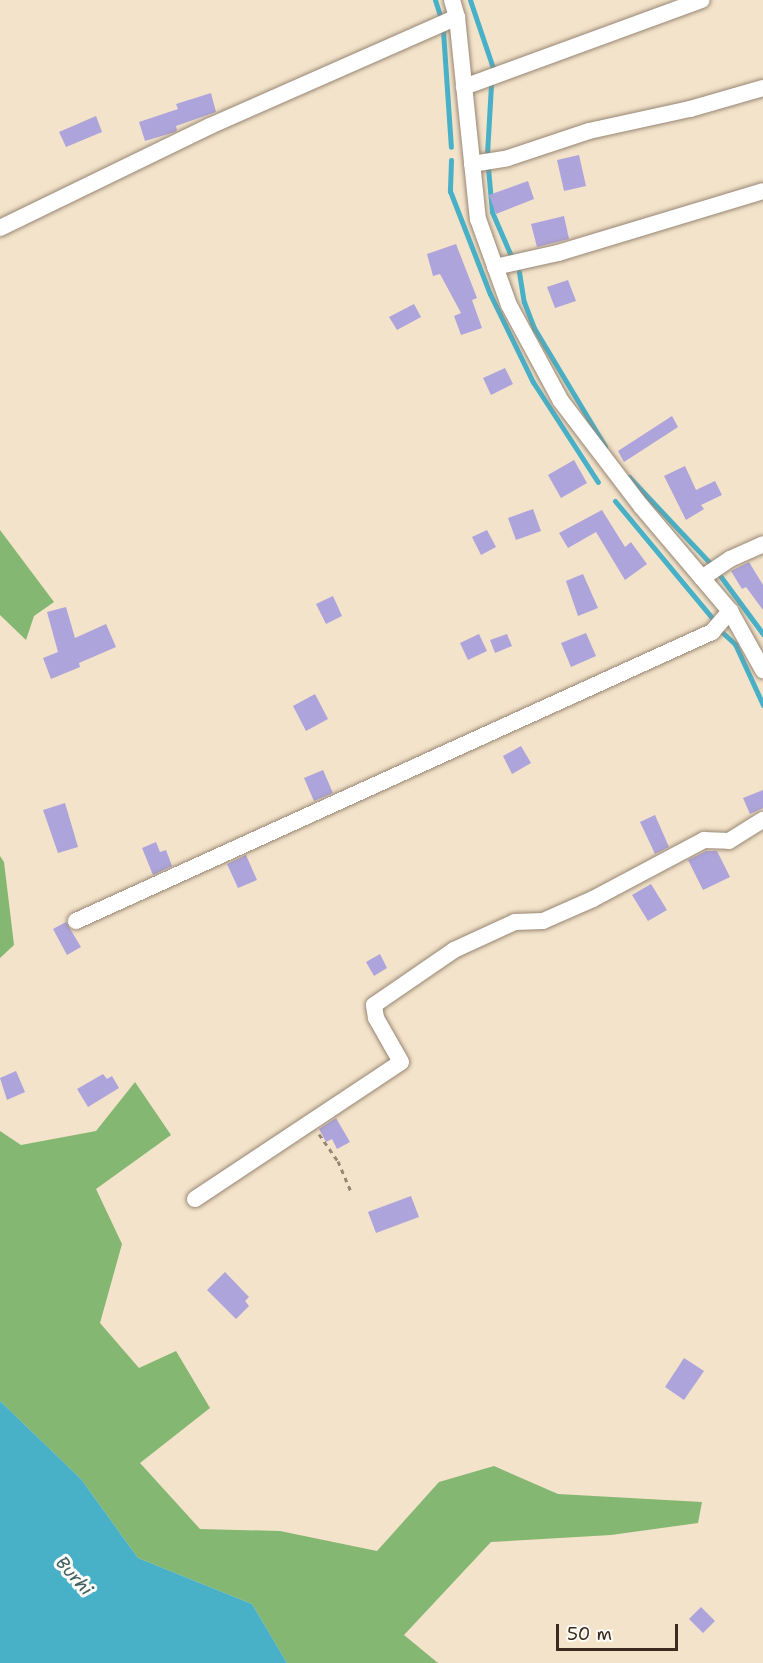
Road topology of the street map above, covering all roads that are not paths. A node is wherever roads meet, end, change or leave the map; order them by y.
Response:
1 (452, 0) edge
2 (702, 0) edge
3 (457, 17) junction
4 (464, 87) junction
5 (763, 88) edge
6 (472, 164) junction
7 (763, 191) edge
8 (0, 228) edge
9 (495, 267) junction
10 (763, 544) edge
11 (702, 578) junction
12 (730, 611) junction
13 (763, 670) edge
14 (763, 820) edge
15 (76, 921) dead end
16 (195, 1199) dead end

1 - 3 street
2 - 4 street
3 - 4 street
3 - 8 street
4 - 6 street
5 - 6 street
6 - 9 street
7 - 9 street
9 - 11 street
10 - 11 street
11 - 12 street
12 - 13 street
12 - 15 street
14 - 16 street

